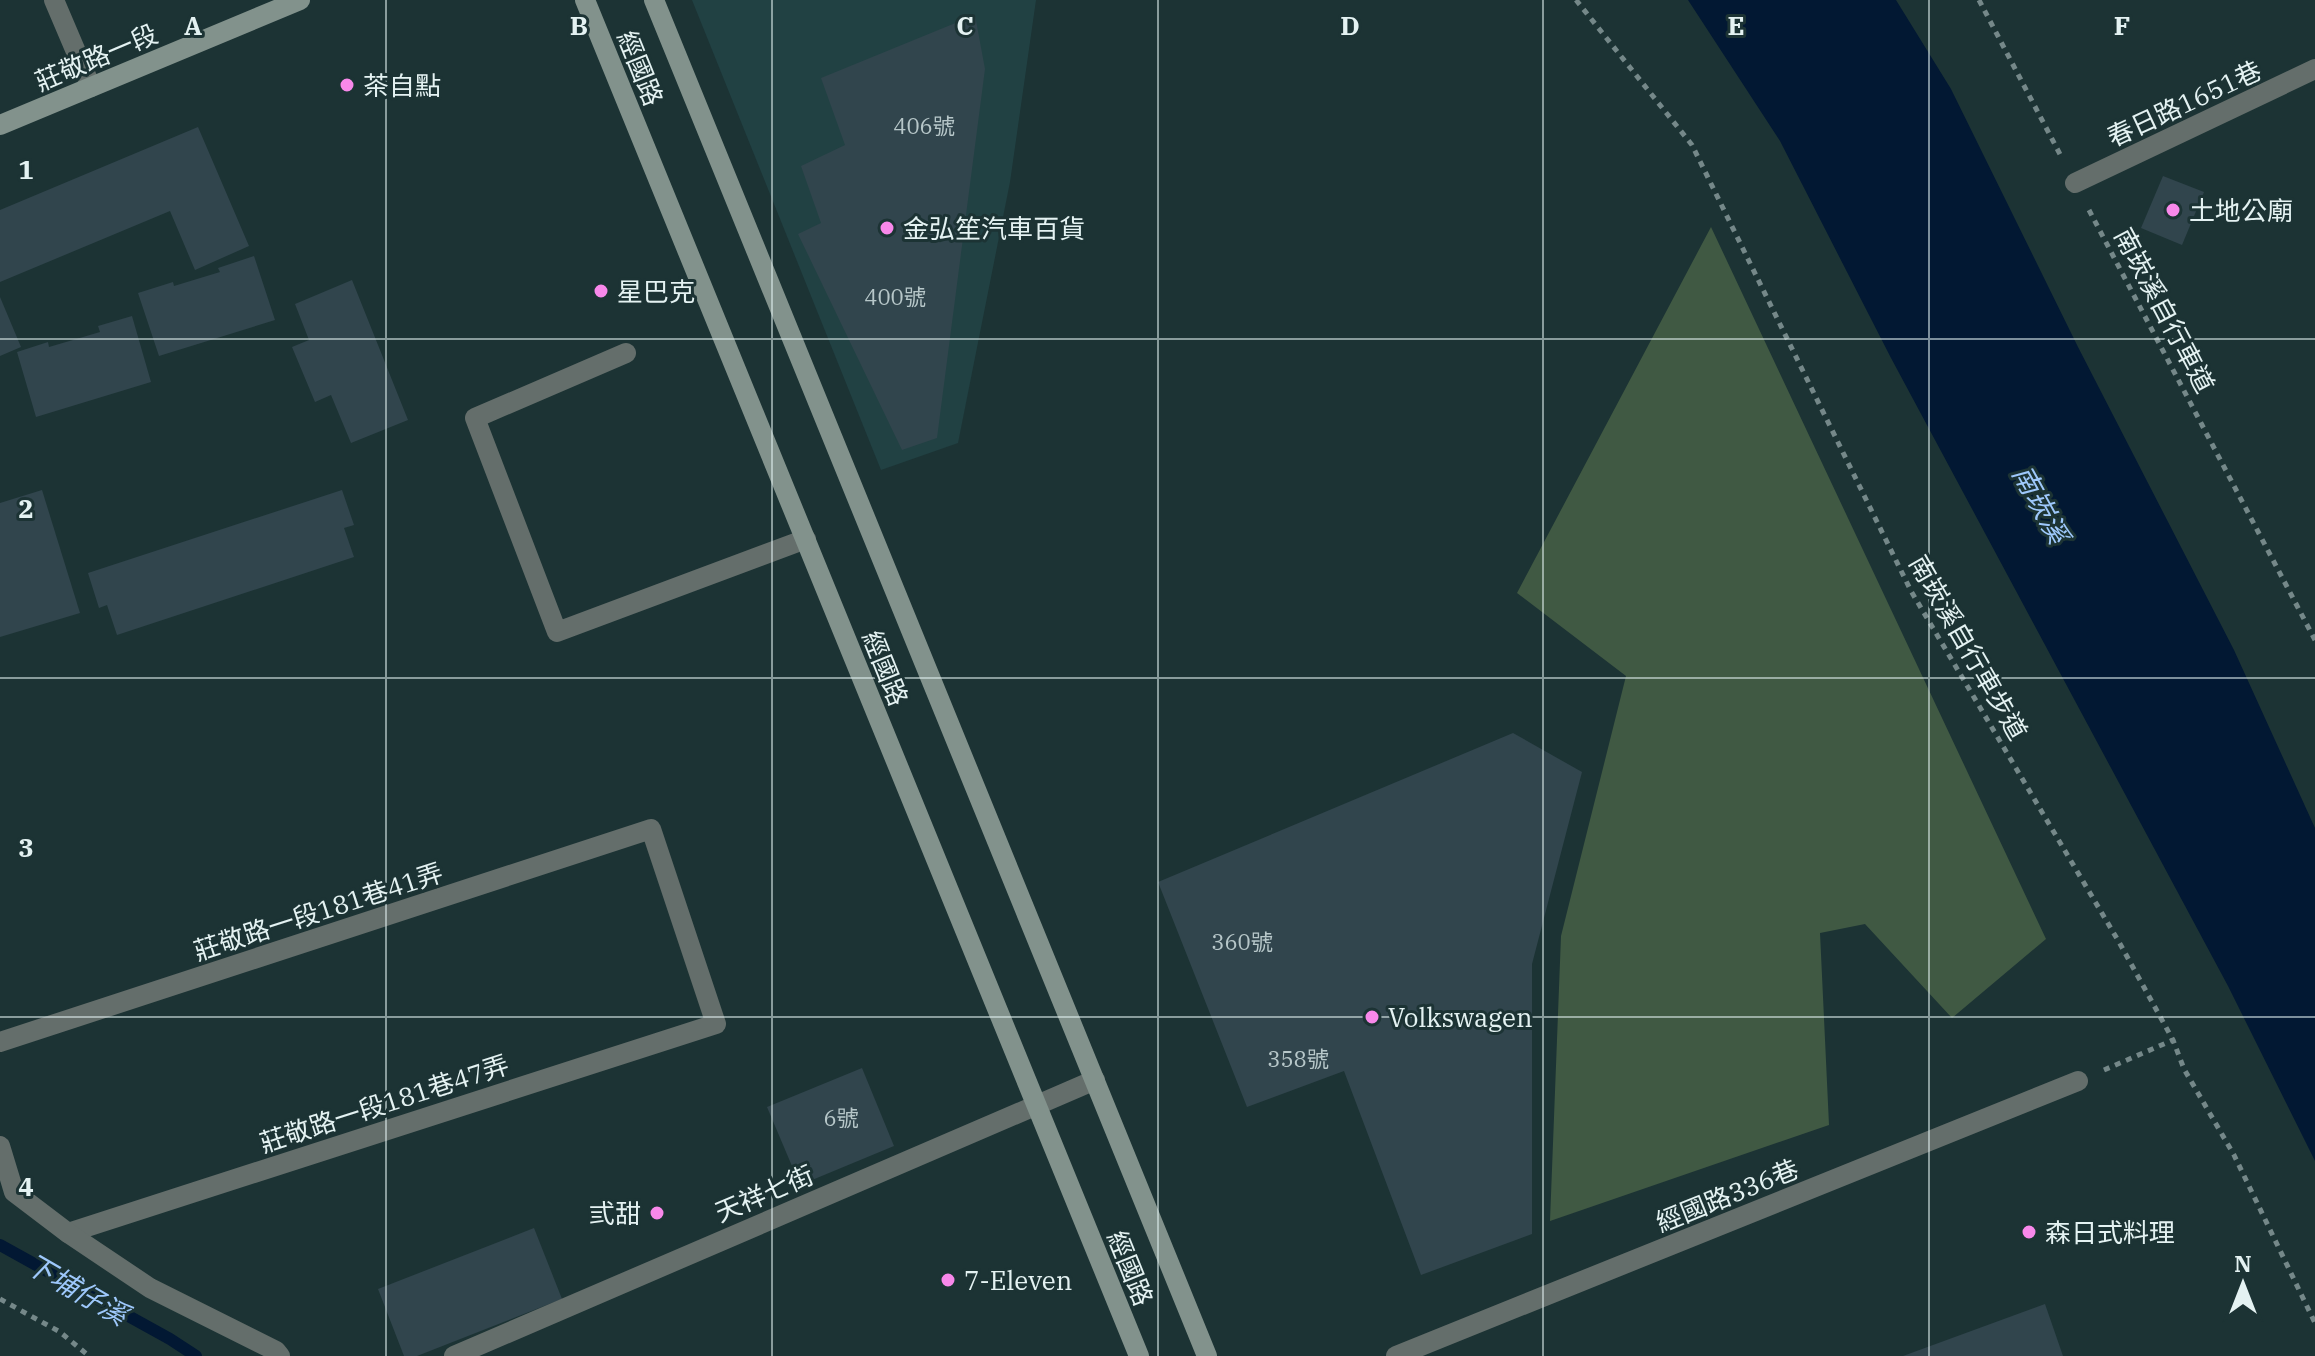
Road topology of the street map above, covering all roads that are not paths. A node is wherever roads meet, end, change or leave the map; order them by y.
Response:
1 (54, 0) edge
2 (300, 0) edge
3 (585, 0) edge
4 (654, 0) edge
5 (2315, 69) edge
6 (91, 87) junction
7 (0, 125) edge
8 (2075, 183) road end
9 (626, 353) dead end
10 (806, 539) junction
11 (716, 1024) joint
12 (0, 1042) edge
13 (1095, 1080) junction
14 (2078, 1081) road end
15 (1036, 1103) junction
16 (0, 1146) edge
17 (68, 1233) junction
18 (280, 1356) edge
19 (454, 1356) edge
20 (1139, 1356) edge
21 (1207, 1356) edge
22 (1396, 1356) edge

1 - 6 street
2 - 6 street, 莊敬路一段
3 - 10 street, 經國路
4 - 13 street, 經國路
5 - 8 street, 春日路1651巷
6 - 7 street, 莊敬路一段
9 - 10 street
10 - 15 street, 經國路
11 - 12 street, 莊敬路一段181巷41弄
11 - 17 street, 莊敬路一段181巷47弄
13 - 15 street, 天祥七街
13 - 21 street, 經國路
14 - 22 street, 經國路336巷
15 - 19 street, 天祥七街
15 - 20 street, 經國路
16 - 17 street
17 - 18 street

